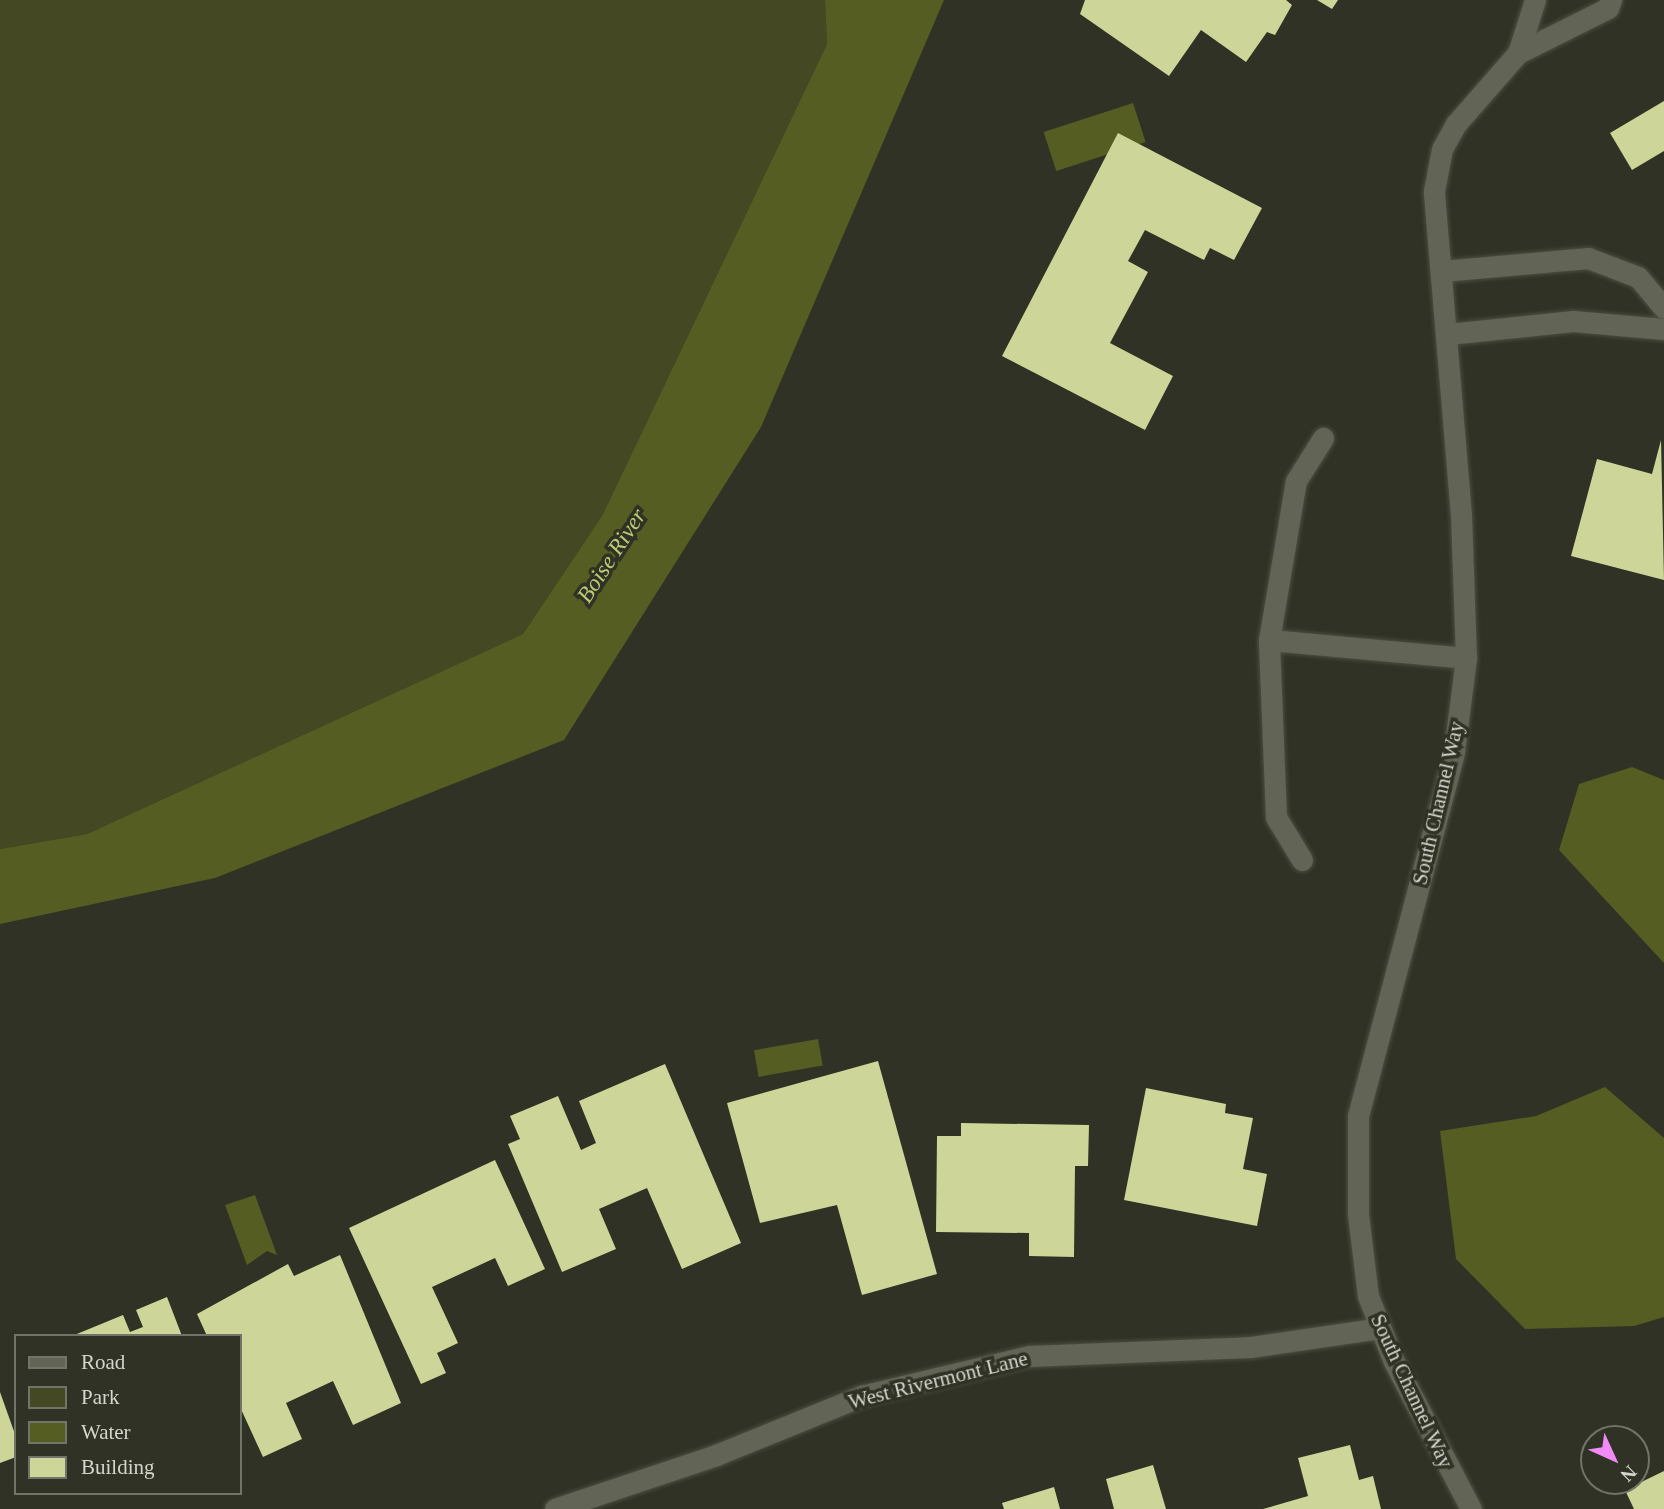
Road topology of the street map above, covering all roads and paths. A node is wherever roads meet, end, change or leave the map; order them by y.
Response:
1 (1535, 0) edge
2 (1611, 0) edge
3 (1518, 53) junction
4 (1442, 271) junction
5 (1664, 308) edge
6 (1664, 329) edge
7 (1448, 334) junction
8 (1323, 439) dead end
9 (1269, 640) junction
10 (1465, 658) junction
11 (1302, 860) dead end
12 (1380, 1328) junction
13 (555, 1509) edge
14 (1471, 1509) edge

1 - 3 street, South Channel Way
2 - 3 street, South Channel Way
3 - 4 street, South Channel Way
4 - 5 street
4 - 7 street, South Channel Way
6 - 7 street
7 - 10 street, South Channel Way
8 - 9 street
9 - 10 street
9 - 11 street
10 - 12 street, South Channel Way
12 - 13 street, West Rivermont Lane
12 - 14 street, South Channel Way

